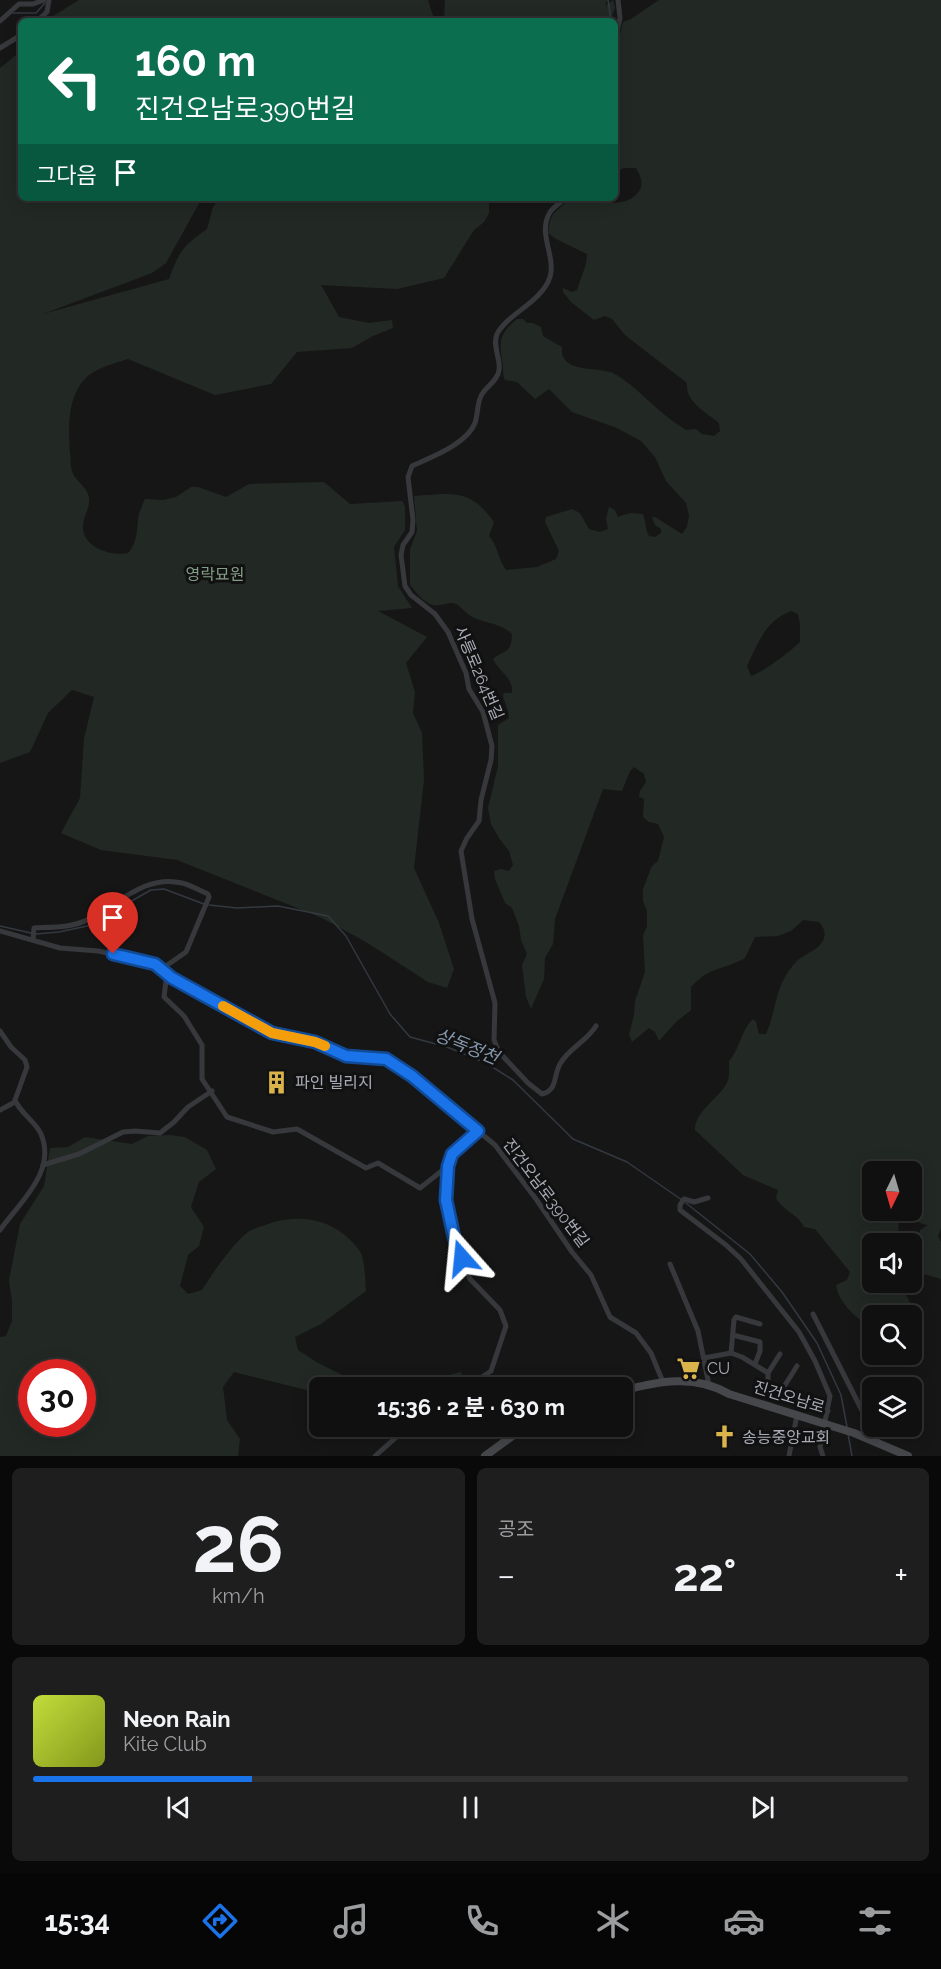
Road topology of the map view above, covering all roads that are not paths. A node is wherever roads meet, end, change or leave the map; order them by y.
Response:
1 (47, 0) edge
2 (618, 0) edge
3 (41, 18) edge
4 (0, 21) edge
5 (618, 28) edge
6 (18, 37) edge
7 (0, 48) edge
8 (561, 201) edge
9 (0, 932) edge
10 (33, 939) junction
11 (162, 968) junction
12 (167, 973) junction
13 (596, 1026) dead end
14 (0, 1030) edge
15 (212, 1090) junction
16 (15, 1102) junction
17 (0, 1110) edge
18 (478, 1131) junction
19 (43, 1165) junction
20 (448, 1166) junction
21 (708, 1198) dead end
22 (0, 1230) edge
23 (670, 1264) dead end
24 (813, 1314) dead end
25 (760, 1324) dead end
26 (733, 1335) junction
27 (731, 1353) junction
28 (780, 1354) dead end
29 (704, 1358) junction
30 (755, 1364) junction
31 (797, 1366) dead end
32 (768, 1373) junction
33 (482, 1377) edge
34 (663, 1382) junction
35 (709, 1385) junction
36 (633, 1389) edge
37 (780, 1393) junction
38 (828, 1411) junction
39 (797, 1415) junction
40 (825, 1424) junction
41 (397, 1437) edge
42 (511, 1437) edge
43 (878, 1442) junction
44 (375, 1456) edge
45 (485, 1456) edge
46 (789, 1456) edge
47 (823, 1456) edge
48 (908, 1456) edge

1 - 3 street
1 - 4 street
2 - 5 street
6 - 7 street
8 - 13 street, 사릉로264번길
9 - 10 street, 진건오남로390번길
10 - 11 street, 진건오남로390번길
10 - 11 street
11 - 12 street, 진건오남로390번길
12 - 15 street
12 - 18 street, 진건오남로390번길
14 - 16 street
15 - 19 street
15 - 20 street
16 - 17 street
16 - 19 street
18 - 20 street
18 - 34 street, 진건오남로390번길
19 - 22 street
20 - 33 street
21 - 38 street
23 - 29 street
24 - 43 street
25 - 26 street
26 - 27 street
26 - 30 street
27 - 29 street
27 - 30 street
28 - 32 street
29 - 35 street
30 - 32 street
31 - 37 street
32 - 37 street
34 - 35 main road, 진건오남로
34 - 36 main road, 진건오남로
35 - 39 main road, 진건오남로
37 - 38 street
38 - 40 street
39 - 40 main road, 진건오남로
39 - 46 street
40 - 43 main road, 진건오남로
40 - 47 street
41 - 44 street
42 - 45 main road
43 - 48 main road, 진건오남로

